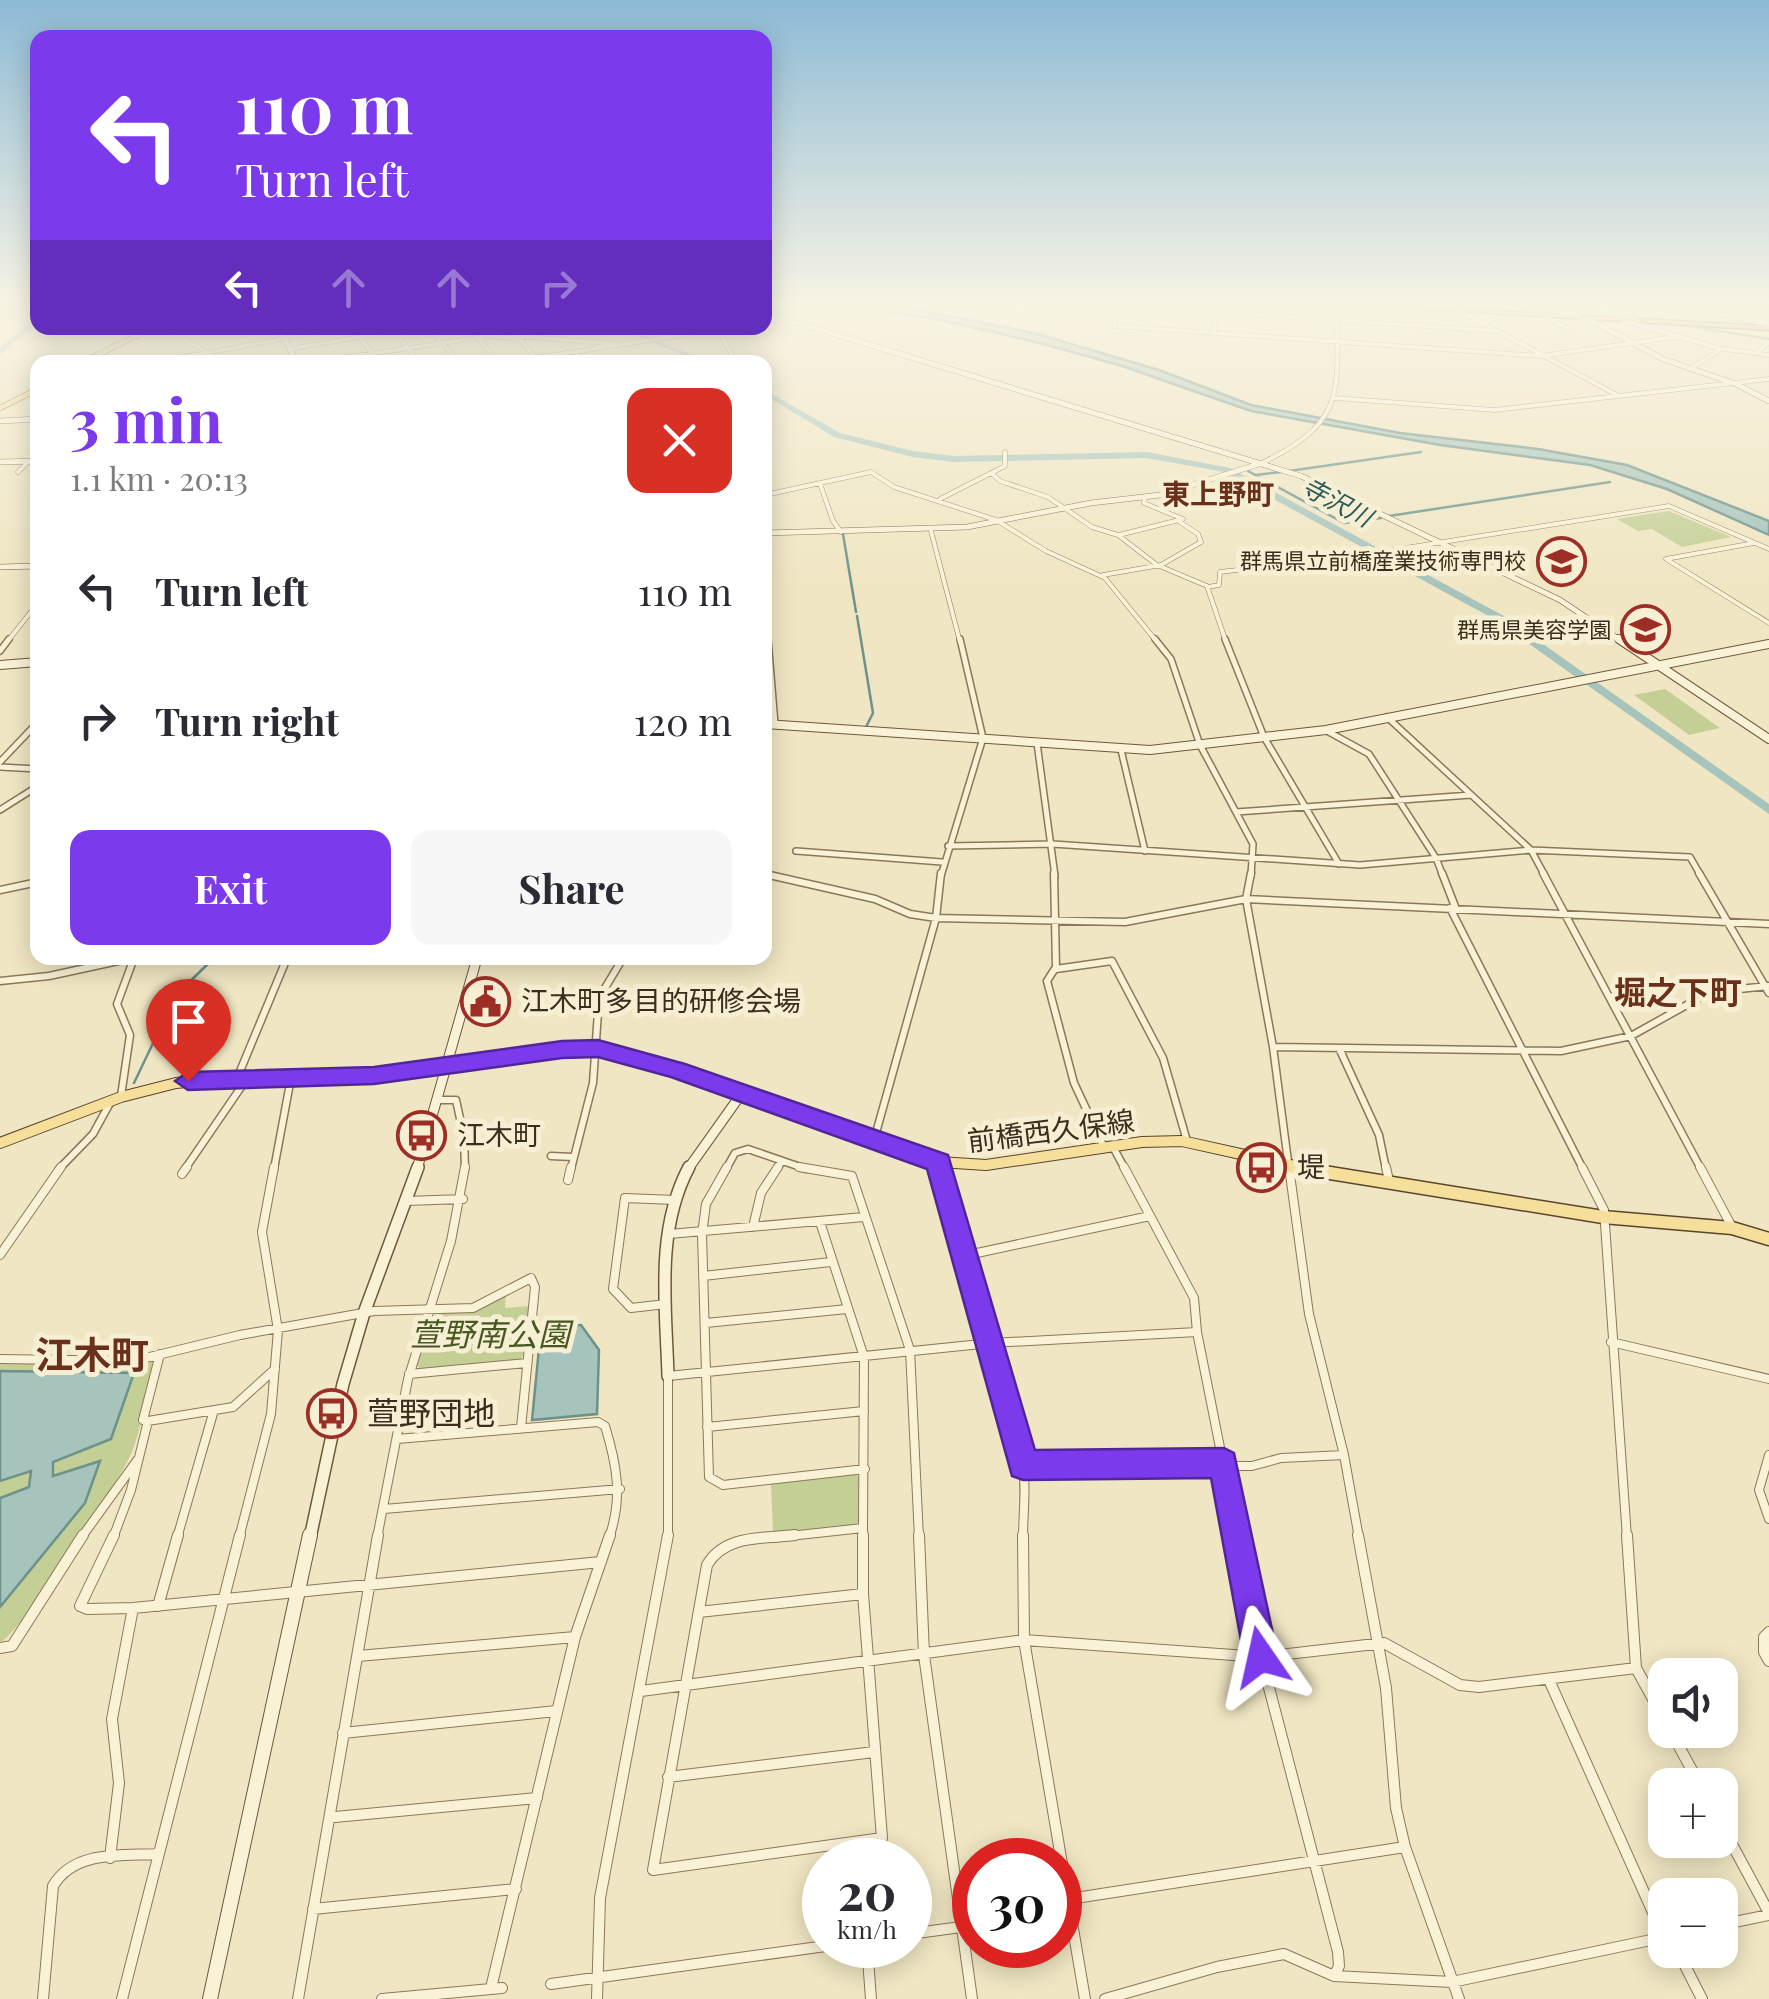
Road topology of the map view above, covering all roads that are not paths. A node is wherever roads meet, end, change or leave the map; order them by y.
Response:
1 (1051, 399) edge
2 (1336, 399) edge
3 (1353, 399) edge
4 (1589, 399) edge
5 (30, 419) edge
6 (0, 420) edge
7 (1006, 453) dead end
8 (29, 461) joint
9 (0, 462) edge
10 (1262, 463) junction
11 (18, 472) dead end
12 (991, 474) junction
13 (819, 483) junction
14 (772, 493) edge
15 (1144, 497) junction
16 (938, 499) junction
17 (1066, 508) junction
18 (998, 522) junction
19 (1180, 522) junction
20 (931, 531) junction
21 (841, 532) junction
22 (772, 534) edge
23 (1118, 535) junction
24 (1444, 542) junction
25 (1755, 543) junction
26 (1769, 549) edge
27 (1161, 565) junction
28 (30, 566) edge
29 (0, 567) edge
30 (1102, 575) junction
31 (1208, 587) junction
32 (30, 613) edge
33 (1769, 623) edge
34 (1769, 644) edge
35 (0, 651) edge
36 (30, 663) edge
37 (0, 665) edge
38 (1661, 665) junction
39 (1574, 682) joint
40 (772, 690) edge
41 (1387, 717) junction
42 (775, 724) joint
43 (1326, 730) junction
44 (30, 731) edge
45 (983, 738) junction
46 (1264, 738) junction
47 (1769, 739) edge
48 (1037, 743) junction
49 (1200, 745) junction
50 (1121, 750) junction
51 (0, 764) edge
52 (30, 768) edge
53 (30, 791) edge
54 (1472, 795) junction
55 (1399, 800) junction
56 (1305, 807) junction
57 (0, 810) edge
58 (1236, 812) junction
59 (1053, 844) junction
60 (948, 846) junction
61 (1531, 850) junction
62 (796, 851) dead end
63 (1145, 851) junction
64 (1436, 858) junction
65 (1254, 859) junction
66 (942, 862) junction
67 (1339, 864) junction
68 (772, 876) edge
69 (30, 884) edge
70 (0, 890) edge
71 (1246, 899) junction
72 (1454, 909) junction
73 (1566, 914) junction
74 (936, 918) junction
75 (1057, 922) junction
76 (1728, 922) junction
77 (1769, 924) edge
78 (100, 965) edge
79 (131, 965) edge
80 (284, 965) edge
81 (475, 965) edge
82 (619, 965) edge
83 (1055, 969) junction
84 (0, 981) edge
85 (1768, 988) edge
86 (1631, 1036) junction
87 (1273, 1048) junction
88 (1339, 1048) junction
89 (598, 1049) junction
90 (1524, 1050) junction
91 (446, 1067) junction
92 (243, 1077) junction
93 (291, 1078) junction
94 (742, 1093) junction
95 (116, 1099) junction
96 (439, 1100) junction
97 (874, 1140) junction
98 (1187, 1142) junction
99 (0, 1143) edge
100 (1108, 1147) junction
101 (550, 1156) dead end
102 (573, 1158) junction
103 (782, 1162) junction
104 (938, 1162) junction
105 (1288, 1166) junction
106 (182, 1174) dead end
107 (568, 1180) dead end
108 (1389, 1181) junction
109 (463, 1199) junction
110 (675, 1200) junction
111 (406, 1201) junction
112 (864, 1216) junction
113 (1150, 1216) junction
114 (1603, 1217) junction
115 (820, 1222) junction
116 (754, 1228) junction
117 (1732, 1228) junction
118 (668, 1234) junction
119 (702, 1234) junction
120 (1769, 1239) edge
121 (0, 1254) edge
122 (963, 1256) junction
123 (831, 1262) junction
124 (703, 1276) junction
125 (667, 1304) junction
126 (428, 1308) junction
127 (847, 1309) junction
128 (364, 1313) junction
129 (706, 1323) junction
130 (278, 1330) junction
131 (1197, 1332) junction
132 (1611, 1342) junction
133 (991, 1343) junction
134 (910, 1350) junction
135 (160, 1354) junction
136 (864, 1357) junction
137 (0, 1360) edge
138 (526, 1363) junction
139 (275, 1369) junction
140 (409, 1374) junction
141 (706, 1374) junction
142 (668, 1376) junction
143 (1769, 1379) edge
144 (214, 1410) junction
145 (864, 1411) junction
146 (148, 1421) junction
147 (520, 1428) junction
148 (707, 1428) junction
149 (397, 1438) junction
150 (1344, 1455) junction
151 (1769, 1455) edge
152 (142, 1456) junction
153 (1224, 1463) junction
154 (1023, 1465) junction
155 (865, 1469) junction
156 (620, 1488) junction
157 (384, 1509) junction
158 (1769, 1518) edge
159 (864, 1528) junction
160 (601, 1562) junction
161 (370, 1585) junction
162 (299, 1591) junction
163 (863, 1594) junction
164 (224, 1598) junction
165 (158, 1606) junction
166 (133, 1608) junction
167 (698, 1612) junction
168 (1769, 1632) edge
169 (576, 1637) junction
170 (1024, 1640) junction
171 (1378, 1643) junction
172 (0, 1648) edge
173 (924, 1654) junction
174 (357, 1656) junction
175 (1261, 1657) junction
176 (866, 1661) junction
177 (1769, 1661) edge
178 (1636, 1668) junction
179 (1548, 1680) junction
180 (685, 1685) junction
181 (1648, 1690) edge
182 (641, 1691) junction
183 (556, 1711) junction
184 (343, 1733) junction
185 (874, 1752) junction
186 (668, 1776) junction
187 (537, 1798) junction
188 (335, 1817) dead end
189 (954, 1838) edge
190 (1055, 1838) edge
191 (1406, 1847) junction
192 (158, 1854) junction
193 (1738, 1856) edge
194 (110, 1858) junction
195 (1315, 1860) junction
196 (516, 1889) junction
197 (1648, 1902) edge
198 (1082, 1905) edge
199 (313, 1909) junction
200 (1769, 1914) edge
201 (1738, 1921) edge
202 (1648, 1940) edge
203 (802, 1949) edge
204 (869, 1968) edge
205 (971, 1968) edge
206 (1079, 1968) edge
207 (1687, 1968) edge
208 (1334, 1976) junction
209 (597, 1978) junction
210 (1452, 1982) junction
211 (551, 1984) dead end
212 (43, 1999) edge
213 (122, 1999) edge
214 (210, 1999) edge
215 (298, 1999) edge
216 (382, 1999) edge
217 (597, 1999) edge
218 (871, 1999) edge
219 (972, 1999) edge
220 (1085, 1999) edge
221 (1105, 1999) edge
222 (1459, 1999) edge
223 (1702, 1999) edge

1 - 10 street
2 - 10 street
3 - 4 street
5 - 6 street
7 - 12 street
8 - 9 street
8 - 11 street
10 - 15 street
10 - 24 street
12 - 16 street
12 - 17 street
13 - 14 street
13 - 16 street
13 - 21 street
15 - 17 street
15 - 19 street
16 - 18 street
17 - 18 street
17 - 23 street
18 - 20 street
18 - 30 street
19 - 23 street
19 - 27 street
20 - 21 street
20 - 45 street
21 - 22 street
23 - 27 street
24 - 25 street
24 - 31 street
24 - 38 street
25 - 26 street
25 - 33 street
27 - 30 street
27 - 31 street
28 - 29 street
30 - 49 street
31 - 46 street
32 - 35 street
34 - 38 street
36 - 37 street
38 - 39 street
38 - 47 street
39 - 41 street
40 - 42 street
41 - 43 street
41 - 54 street
42 - 45 street
43 - 46 street
43 - 55 street
44 - 51 street
45 - 48 street
45 - 60 street
46 - 49 street
46 - 56 street
48 - 50 street
48 - 59 street
49 - 50 street
49 - 58 street
50 - 63 street
51 - 52 street
53 - 57 street
54 - 55 street
54 - 61 street
55 - 56 street
55 - 64 street
56 - 58 street
56 - 67 street
58 - 65 street
59 - 60 street
59 - 63 street
59 - 75 street
60 - 66 street
61 - 64 street
61 - 73 street
61 - 76 street
62 - 66 street
63 - 65 street
64 - 67 street
64 - 72 street
65 - 67 street
65 - 71 street
66 - 74 street
68 - 74 street
69 - 70 street
71 - 72 street
71 - 75 street
71 - 87 street
72 - 73 street
72 - 90 street
73 - 76 street
73 - 86 street
74 - 75 street
74 - 97 street
75 - 83 street
76 - 77 street
76 - 85 street
78 - 84 street
79 - 95 street
80 - 92 street
81 - 91 street
82 - 89 street
83 - 98 street
83 - 100 street
85 - 86 street
86 - 90 street
86 - 117 street
87 - 88 street
87 - 105 street
88 - 90 street
88 - 108 street
89 - 91 main road, 前橋西久保線
89 - 94 main road, 前橋西久保線
89 - 102 street
90 - 114 street
91 - 93 main road, 前橋西久保線
91 - 96 street
92 - 93 main road, 前橋西久保線
92 - 95 main road, 前橋西久保線
92 - 106 street
93 - 130 street
94 - 97 main road, 前橋西久保線
94 - 110 street
95 - 99 main road, 前橋西久保線
95 - 121 street
96 - 109 street
96 - 111 street
97 - 104 main road, 前橋西久保線
98 - 100 main road, 前橋西久保線
98 - 105 main road, 前橋西久保線
100 - 104 main road, 前橋西久保線
100 - 113 street
101 - 102 street
102 - 107 street
103 - 112 street
103 - 116 street
103 - 119 street
104 - 122 street
105 - 108 main road, 前橋西久保線
105 - 150 street
108 - 114 main road, 前橋西久保線
109 - 111 street
109 - 126 street
110 - 118 street
110 - 125 street
111 - 128 street
112 - 115 street
112 - 134 street
113 - 122 street
113 - 131 street
114 - 117 main road, 前橋西久保線
114 - 132 street
115 - 116 street
115 - 123 street
116 - 119 street
117 - 120 main road, 前橋西久保線
118 - 119 street
118 - 125 street
119 - 124 street
122 - 133 street
123 - 124 street
123 - 127 street
124 - 129 street
125 - 142 street
126 - 128 street
126 - 138 street
126 - 140 street
127 - 129 street
127 - 136 street
128 - 130 street
128 - 162 street
129 - 141 street
130 - 135 street
130 - 139 street
131 - 133 street
131 - 153 street
132 - 143 street
132 - 178 street
133 - 134 street
133 - 154 street
134 - 136 street
134 - 173 street
135 - 137 street
135 - 146 street
136 - 141 street
136 - 145 street
138 - 140 street
138 - 147 street
139 - 144 street
139 - 164 street
140 - 149 street
141 - 142 street
141 - 148 street
142 - 182 street
144 - 146 street
144 - 165 street
145 - 148 street
145 - 155 street
146 - 152 street
147 - 149 street
147 - 156 street
148 - 155 street
149 - 157 street
150 - 153 street
150 - 171 street
151 - 158 street
152 - 166 street
152 - 172 street
153 - 154 street
153 - 175 street
154 - 170 street
155 - 159 street
156 - 157 street
156 - 160 street
157 - 161 street
159 - 163 street
159 - 167 street
160 - 161 street
160 - 169 street
161 - 162 street
161 - 174 street
162 - 164 street
162 - 214 street
163 - 167 street
163 - 176 street
164 - 165 street
164 - 192 street
165 - 166 street
166 - 194 street
167 - 180 street
168 - 177 street
169 - 174 street
169 - 183 street
170 - 173 street
170 - 175 street
170 - 190 street
171 - 175 street
171 - 179 street
171 - 191 street
173 - 176 street
173 - 189 street
174 - 184 street
175 - 195 street
176 - 180 street
176 - 185 street
178 - 179 street
178 - 181 street
179 - 197 street
180 - 182 street
180 - 186 street
182 - 209 street
183 - 184 street
183 - 187 street
184 - 199 street
185 - 186 street
185 - 186 street
187 - 188 street
187 - 196 street
191 - 195 street
191 - 210 street
192 - 194 street
192 - 213 street
193 - 200 street
194 - 212 street
195 - 198 street
195 - 208 street
196 - 199 street
196 - 216 street
199 - 215 street
200 - 201 street
202 - 210 street
203 - 209 street
204 - 218 street
205 - 219 street
206 - 220 street
207 - 223 street
208 - 210 street
208 - 221 street
209 - 211 street
209 - 217 street
210 - 222 street

